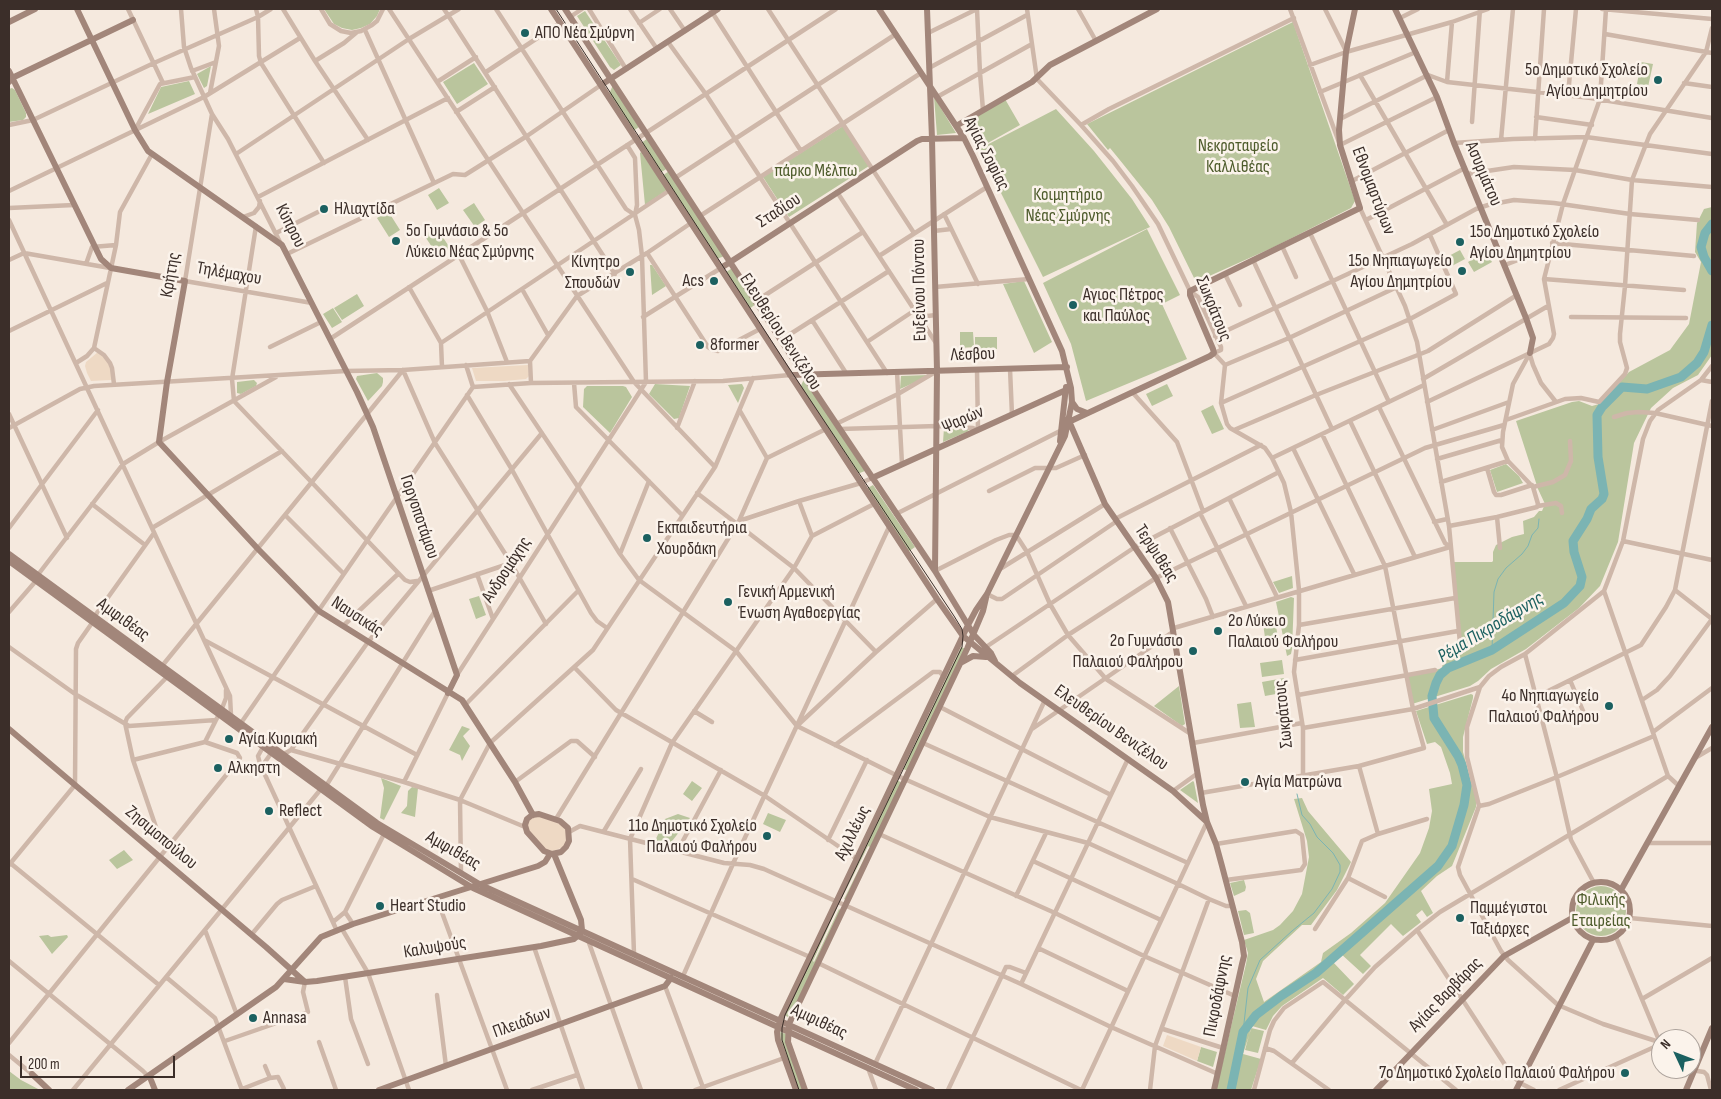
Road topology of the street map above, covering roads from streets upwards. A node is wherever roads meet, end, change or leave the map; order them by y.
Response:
1 (35, 9) edge
2 (77, 9) edge
3 (128, 9) edge
4 (181, 9) edge
5 (214, 9) edge
6 (256, 9) edge
7 (271, 9) edge
8 (283, 9) edge
9 (321, 9) edge
10 (383, 9) edge
11 (389, 9) edge
12 (444, 9) edge
13 (459, 9) edge
14 (496, 9) edge
15 (551, 9) edge
16 (565, 9) edge
17 (582, 9) edge
18 (589, 9) edge
19 (630, 9) edge
20 (660, 9) edge
21 (670, 9) edge
22 (768, 9) edge
23 (836, 9) edge
24 (879, 9) edge
25 (927, 9) edge
26 (977, 9) edge
27 (1027, 9) edge
28 (1078, 9) edge
29 (1157, 9) edge
30 (1290, 9) edge
31 (1325, 9) edge
32 (1355, 9) edge
33 (1395, 9) edge
34 (1418, 9) edge
35 (1488, 9) edge
36 (1513, 9) edge
37 (1544, 9) edge
38 (1576, 9) edge
39 (1605, 9) edge
40 (713, 10) edge
41 (1480, 10) edge
42 (1669, 11) edge
43 (449, 15) junction
44 (1028, 15) junction
45 (258, 17) junction
46 (570, 17) junction
47 (1294, 18) junction
48 (1400, 18) junction
49 (1712, 19) edge
50 (133, 20) junction
51 (9, 22) edge
52 (1452, 22) junction
53 (560, 23) junction
54 (640, 23) junction
55 (1712, 28) edge
56 (365, 30) junction
57 (685, 31) junction
58 (357, 32) junction
59 (928, 33) junction
60 (218, 34) junction
61 (896, 34) junction
62 (1408, 34) junction
63 (1605, 34) junction
64 (300, 38) junction
65 (92, 39) junction
66 (409, 40) junction
67 (789, 40) junction
68 (978, 41) junction
69 (1096, 41) junction
70 (668, 42) junction
71 (1032, 44) junction
72 (522, 48) junction
73 (184, 49) junction
74 (657, 49) junction
75 (1346, 52) junction
76 (1416, 52) junction
77 (1706, 52) junction
78 (1712, 53) edge
79 (476, 57) junction
80 (377, 60) junction
81 (929, 60) junction
82 (315, 61) junction
83 (216, 62) junction
84 (261, 62) junction
85 (154, 63) junction
86 (1310, 65) junction
87 (747, 67) junction
88 (917, 67) junction
89 (929, 68) junction
90 (626, 69) junction
91 (9, 71) edge
92 (192, 71) junction
93 (486, 72) junction
94 (921, 73) junction
95 (980, 73) junction
96 (1360, 75) junction
97 (1428, 75) junction
98 (195, 77) junction
99 (1037, 78) junction
100 (612, 79) junction
101 (10, 80) edge
102 (113, 82) junction
103 (437, 82) junction
104 (1343, 82) junction
105 (1447, 82) junction
106 (162, 83) junction
107 (1684, 83) junction
108 (818, 84) junction
109 (601, 85) junction
110 (929, 85) junction
111 (1474, 86) junction
112 (496, 87) junction
113 (1712, 87) edge
114 (1505, 88) junction
115 (334, 89) junction
116 (1320, 92) junction
117 (1538, 92) junction
118 (210, 93) junction
119 (705, 93) junction
120 (1568, 95) junction
121 (204, 96) junction
122 (937, 97) junction
123 (1437, 97) junction
124 (448, 98) junction
125 (1600, 99) junction
126 (1374, 101) junction
127 (983, 110) junction
128 (1665, 111) junction
129 (456, 112) junction
130 (563, 112) junction
131 (776, 112) junction
132 (212, 114) junction
133 (296, 116) junction
134 (1536, 117) junction
135 (1712, 118) edge
136 (33, 120) junction
137 (405, 120) junction
138 (1339, 120) junction
139 (1472, 122) dead end
140 (844, 123) junction
141 (1386, 123) junction
142 (9, 125) edge
143 (1081, 125) junction
144 (1592, 125) junction
145 (956, 126) junction
146 (135, 130) junction
147 (1449, 130) junction
148 (646, 133) junction
149 (526, 136) junction
150 (1586, 137) junction
151 (964, 138) junction
152 (1535, 138) junction
153 (636, 139) junction
154 (734, 139) junction
155 (934, 139) junction
156 (368, 140) junction
157 (1501, 140) junction
158 (1454, 143) junction
159 (627, 145) junction
160 (1340, 145) junction
161 (1645, 145) junction
162 (801, 151) junction
163 (152, 154) junction
164 (236, 154) junction
165 (1405, 154) junction
166 (1712, 154) edge
167 (488, 160) junction
168 (324, 162) junction
169 (598, 164) junction
170 (56, 168) junction
171 (873, 168) junction
172 (1575, 170) junction
173 (1466, 171) junction
174 (675, 178) junction
175 (760, 178) junction
176 (1632, 180) junction
177 (1352, 181) junction
178 (434, 183) junction
179 (200, 187) junction
180 (987, 187) junction
181 (1712, 187) edge
182 (560, 188) junction
183 (1426, 189) junction
184 (9, 190) edge
185 (670, 190) junction
186 (837, 192) junction
187 (259, 198) junction
188 (1563, 204) junction
189 (74, 205) junction
190 (1481, 207) junction
191 (9, 208) edge
192 (1360, 208) junction
193 (318, 212) dead end
194 (523, 213) junction
195 (944, 214) junction
196 (1630, 214) junction
197 (635, 215) junction
198 (700, 216) junction
199 (243, 217) junction
200 (9, 220) edge
201 (1366, 220) junction
202 (1698, 220) dead end
203 (934, 221) junction
204 (789, 222) junction
205 (691, 223) junction
206 (1447, 225) junction
207 (256, 226) junction
208 (951, 229) junction
209 (934, 231) junction
210 (863, 232) junction
211 (276, 233) junction
212 (914, 233) junction
213 (1310, 233) junction
214 (1430, 235) junction
215 (594, 242) junction
216 (1552, 243) junction
217 (116, 245) junction
218 (282, 245) junction
219 (1282, 246) junction
220 (95, 247) junction
221 (1628, 249) junction
222 (24, 253) junction
223 (647, 253) junction
224 (287, 254) junction
225 (1550, 254) junction
226 (459, 255) junction
227 (642, 256) junction
228 (879, 256) junction
229 (1694, 256) dead end
230 (1383, 258) junction
231 (9, 260) edge
232 (1253, 260) junction
233 (730, 262) junction
234 (815, 263) junction
235 (86, 264) junction
236 (1505, 265) junction
237 (558, 266) junction
238 (111, 268) junction
239 (720, 268) junction
240 (889, 271) junction
241 (614, 274) junction
242 (1225, 274) junction
243 (1296, 277) dead end
244 (1029, 279) junction
245 (1544, 279) junction
246 (1332, 280) junction
247 (185, 281) junction
248 (107, 283) junction
249 (978, 284) junction
250 (1625, 286) junction
251 (409, 287) junction
252 (935, 287) junction
253 (1397, 287) junction
254 (522, 289) junction
255 (1684, 290) dead end
256 (1190, 291) junction
257 (246, 292) junction
258 (1518, 295) junction
259 (577, 296) junction
260 (676, 296) junction
261 (756, 301) junction
262 (840, 302) junction
263 (312, 303) junction
264 (1240, 305) dead end
265 (1548, 306) junction
266 (1275, 307) junction
267 (51, 310) junction
268 (914, 310) junction
269 (487, 311) junction
270 (1347, 311) junction
271 (919, 316) junction
272 (936, 316) junction
273 (643, 317) junction
274 (1526, 318) junction
275 (1571, 318) dead end
276 (1622, 318) junction
277 (1686, 318) dead end
278 (1410, 319) junction
279 (812, 320) junction
280 (321, 322) junction
281 (760, 329) junction
282 (9, 331) edge
283 (548, 335) junction
284 (1216, 335) junction
285 (1289, 338) junction
286 (330, 339) junction
287 (1209, 339) junction
288 (781, 340) junction
289 (867, 342) junction
290 (1361, 342) junction
291 (441, 343) junction
292 (936, 343) junction
293 (270, 347) dead end
294 (94, 348) junction
295 (1214, 353) junction
296 (1530, 353) junction
297 (1419, 354) junction
298 (530, 361) junction
299 (508, 362) junction
300 (76, 363) junction
301 (466, 365) junction
302 (1225, 365) junction
303 (1303, 366) junction
304 (1712, 366) edge
305 (442, 367) junction
306 (1067, 367) junction
307 (1010, 369) junction
308 (403, 370) junction
309 (977, 370) junction
310 (346, 371) junction
311 (937, 371) junction
312 (1374, 371) junction
313 (897, 372) junction
314 (846, 373) junction
315 (887, 373) junction
316 (803, 374) junction
317 (790, 375) junction
318 (277, 376) junction
319 (232, 378) junction
320 (753, 378) junction
321 (1068, 378) junction
322 (1423, 379) junction
323 (1701, 380) junction
324 (695, 381) junction
325 (167, 382) junction
326 (634, 382) junction
327 (646, 382) junction
328 (1712, 382) edge
329 (531, 383) junction
330 (574, 383) junction
331 (114, 384) junction
332 (509, 384) junction
333 (1424, 386) junction
334 (87, 387) junction
335 (474, 387) junction
336 (641, 390) junction
337 (1066, 390) junction
338 (1133, 393) junction
339 (898, 394) junction
340 (467, 395) junction
341 (1316, 395) junction
342 (234, 401) junction
343 (1712, 401) edge
344 (1072, 402) junction
345 (1389, 402) junction
346 (1427, 402) junction
347 (1509, 402) junction
348 (1556, 402) junction
349 (1221, 403) junction
350 (1379, 407) junction
351 (98, 410) junction
352 (740, 411) junction
353 (1087, 413) junction
354 (9, 414) edge
355 (367, 414) junction
356 (1655, 414) junction
357 (1012, 415) junction
358 (1614, 417) dead end
359 (1066, 420) junction
360 (1350, 421) junction
361 (1505, 422) junction
362 (1710, 425) edge
363 (11, 426) edge
364 (937, 426) junction
365 (838, 427) junction
366 (677, 428) junction
367 (899, 428) junction
368 (1332, 429) junction
369 (826, 430) junction
370 (978, 430) junction
371 (1234, 430) junction
372 (1432, 430) junction
373 (1060, 431) junction
374 (542, 433) junction
375 (1322, 434) junction
376 (608, 440) junction
377 (1502, 440) junction
378 (1570, 441) dead end
379 (159, 442) junction
380 (434, 443) junction
381 (1059, 444) junction
382 (1261, 445) junction
383 (1434, 445) junction
384 (1293, 448) junction
385 (937, 449) junction
386 (282, 451) junction
387 (1085, 455) junction
388 (767, 458) junction
389 (1272, 458) junction
390 (1404, 458) junction
391 (1437, 459) junction
392 (1508, 461) junction
393 (123, 464) junction
394 (902, 464) junction
395 (511, 468) junction
396 (715, 468) junction
397 (1487, 468) junction
398 (1048, 469) junction
399 (1279, 472) junction
400 (1375, 472) junction
401 (872, 478) junction
402 (1191, 480) junction
403 (650, 481) junction
404 (1441, 482) junction
405 (311, 483) junction
406 (861, 483) junction
407 (41, 485) junction
408 (1346, 486) junction
409 (1533, 486) junction
410 (578, 487) junction
411 (989, 492) dead end
412 (698, 493) junction
413 (208, 495) junction
414 (936, 495) junction
415 (1229, 498) junction
416 (396, 499) junction
417 (1317, 500) junction
418 (799, 501) junction
419 (92, 504) junction
420 (874, 504) junction
421 (1105, 504) junction
422 (1537, 507) junction
423 (478, 509) junction
424 (1202, 512) junction
425 (1291, 512) junction
426 (1562, 513) dead end
427 (285, 514) junction
428 (896, 514) junction
429 (682, 515) junction
430 (1497, 517) junction
431 (1116, 520) junction
432 (1448, 520) junction
433 (1434, 522) junction
434 (738, 523) junction
435 (1449, 526) junction
436 (890, 527) junction
437 (9, 528) edge
438 (1170, 528) junction
439 (153, 530) junction
440 (548, 534) junction
441 (1016, 535) junction
442 (1247, 535) junction
443 (812, 536) junction
444 (67, 538) junction
445 (367, 541) junction
446 (1623, 541) junction
447 (145, 546) junction
448 (1135, 547) junction
449 (1450, 547) junction
450 (258, 548) junction
451 (1500, 548) dead end
452 (1218, 549) junction
453 (1027, 552) junction
454 (9, 554) edge
455 (620, 554) junction
456 (1682, 554) junction
457 (1415, 557) junction
458 (1712, 560) edge
459 (9, 561) edge
460 (511, 563) junction
461 (1187, 564) junction
462 (1385, 566) junction
463 (794, 568) junction
464 (999, 570) junction
465 (935, 571) junction
466 (344, 574) junction
467 (398, 574) junction
468 (477, 574) junction
469 (1354, 574) junction
470 (422, 575) junction
471 (1037, 576) junction
472 (520, 577) junction
473 (1156, 578) junction
474 (36, 579) junction
475 (640, 580) junction
476 (417, 581) junction
477 (1299, 590) junction
478 (1675, 590) junction
479 (428, 591) junction
480 (578, 591) junction
481 (1604, 591) junction
482 (987, 594) junction
483 (1277, 597) junction
484 (1455, 598) junction
485 (937, 600) junction
486 (1050, 604) junction
487 (1246, 606) junction
488 (959, 609) junction
489 (435, 610) junction
490 (976, 610) junction
491 (1393, 610) junction
492 (319, 611) junction
493 (9, 612) edge
494 (683, 612) junction
495 (1213, 617) junction
496 (493, 619) junction
497 (1712, 619) edge
498 (93, 620) junction
499 (846, 620) junction
500 (196, 624) junction
501 (546, 624) junction
502 (968, 625) junction
503 (1299, 625) junction
504 (343, 626) junction
505 (607, 628) junction
506 (1174, 629) junction
507 (1458, 631) junction
508 (974, 635) junction
509 (1068, 635) junction
510 (963, 636) junction
511 (203, 639) junction
512 (368, 642) junction
513 (971, 642) junction
514 (1399, 643) junction
515 (1460, 643) dead end
516 (9, 647) edge
517 (986, 647) junction
518 (736, 651) junction
519 (876, 652) junction
520 (1626, 653) junction
521 (1525, 654) junction
522 (988, 657) junction
523 (1295, 660) junction
524 (995, 661) junction
525 (961, 662) junction
526 (402, 664) junction
527 (162, 666) junction
528 (574, 667) junction
529 (1435, 670) dead end
530 (457, 675) junction
531 (1405, 675) junction
532 (274, 676) junction
533 (1012, 676) junction
534 (167, 677) junction
535 (944, 677) junction
536 (1106, 679) junction
537 (1570, 680) junction
538 (1480, 687) junction
539 (226, 688) junction
540 (1712, 688) edge
541 (448, 693) junction
542 (75, 694) junction
543 (1298, 694) junction
544 (1536, 697) junction
545 (1045, 700) junction
546 (1642, 700) junction
547 (323, 704) junction
548 (466, 704) junction
549 (940, 707) junction
550 (1413, 709) junction
551 (1060, 710) junction
552 (694, 711) junction
553 (621, 713) junction
554 (219, 714) junction
555 (231, 715) junction
556 (1586, 718) dead end
557 (712, 722) dead end
558 (125, 723) junction
559 (242, 723) junction
560 (364, 725) junction
561 (797, 726) junction
562 (1303, 726) junction
563 (1712, 727) edge
564 (9, 729) edge
565 (1032, 729) junction
566 (1191, 734) junction
567 (1654, 734) junction
568 (205, 742) junction
569 (1193, 742) junction
570 (490, 743) junction
571 (672, 743) junction
572 (923, 743) junction
573 (266, 745) junction
574 (835, 745) junction
575 (1023, 748) junction
576 (1712, 748) edge
577 (291, 750) junction
578 (272, 753) junction
579 (284, 754) junction
580 (417, 755) junction
581 (595, 757) junction
582 (1128, 759) junction
583 (1694, 759) junction
584 (133, 760) junction
585 (867, 760) junction
586 (340, 764) junction
587 (1359, 766) junction
588 (641, 769) dead end
589 (721, 770) junction
590 (264, 771) junction
591 (1198, 773) junction
592 (897, 775) junction
593 (1668, 776) junction
594 (1303, 777) junction
595 (1557, 777) junction
596 (906, 779) junction
597 (1007, 781) junction
598 (404, 782) junction
599 (515, 782) junction
600 (75, 785) junction
601 (1679, 786) junction
602 (324, 787) junction
603 (1173, 791) junction
604 (1201, 793) junction
605 (1111, 795) junction
606 (765, 796) junction
607 (460, 800) junction
608 (1479, 806) junction
609 (533, 815) junction
610 (990, 817) junction
611 (556, 819) junction
612 (1427, 819) dead end
613 (1098, 821) junction
614 (1207, 822) junction
615 (525, 827) junction
616 (290, 828) junction
617 (604, 831) junction
618 (569, 832) junction
619 (1046, 833) junction
620 (384, 834) junction
621 (879, 834) junction
622 (1378, 834) junction
623 (1570, 835) junction
624 (630, 839) junction
625 (828, 840) junction
626 (1712, 842) edge
627 (1088, 843) junction
628 (1647, 843) junction
629 (1216, 844) junction
630 (167, 848) junction
631 (678, 850) junction
632 (552, 854) junction
633 (160, 856) junction
634 (857, 859) junction
635 (1033, 862) junction
636 (1188, 863) junction
637 (9, 864) edge
638 (733, 865) junction
639 (964, 873) junction
640 (460, 876) junction
641 (1348, 878) junction
642 (632, 879) junction
643 (1071, 879) junction
644 (1226, 880) junction
645 (1594, 883) junction
646 (1178, 884) junction
647 (482, 885) junction
648 (316, 886) junction
649 (474, 888) junction
650 (1621, 890) junction
651 (452, 894) junction
652 (1470, 894) junction
653 (1016, 896) junction
654 (1385, 897) dead end
655 (437, 899) junction
656 (1209, 899) junction
657 (837, 901) junction
658 (845, 906) junction
659 (1233, 906) junction
660 (222, 909) junction
661 (345, 912) junction
662 (1055, 913) junction
663 (711, 914) junction
664 (1572, 918) junction
665 (1630, 918) junction
666 (1162, 920) junction
667 (333, 922) junction
668 (353, 924) junction
669 (1712, 926) edge
670 (1315, 929) dead end
671 (205, 930) junction
672 (339, 930) junction
673 (1417, 930) junction
674 (580, 933) junction
675 (97, 934) junction
676 (252, 934) junction
677 (1616, 937) junction
678 (588, 940) junction
679 (1593, 940) junction
680 (930, 944) junction
681 (534, 947) junction
682 (1038, 948) junction
683 (634, 954) junction
684 (1144, 956) junction
685 (1504, 956) junction
686 (810, 957) junction
687 (1712, 958) edge
688 (459, 959) junction
689 (282, 960) junction
690 (9, 961) edge
691 (818, 963) junction
692 (292, 970) junction
693 (368, 973) junction
694 (1026, 973) junction
695 (1183, 973) junction
696 (683, 976) junction
697 (1002, 976) junction
698 (166, 977) junction
699 (345, 977) junction
700 (671, 978) junction
701 (284, 980) junction
702 (305, 982) junction
703 (1021, 984) junction
704 (159, 985) junction
705 (665, 986) junction
706 (1128, 991) junction
707 (49, 994) junction
708 (437, 995) dead end
709 (1235, 996) junction
710 (1642, 999) junction
711 (1345, 1000) junction
712 (1463, 1000) junction
713 (902, 1004) junction
714 (1558, 1005) junction
715 (612, 1006) junction
716 (237, 1015) junction
717 (779, 1023) junction
718 (560, 1025) junction
719 (220, 1026) junction
720 (788, 1027) junction
721 (1110, 1027) junction
722 (1712, 1028) edge
723 (1162, 1029) junction
724 (1654, 1029) edge
725 (973, 1037) junction
726 (225, 1041) junction
727 (1651, 1041) edge
728 (319, 1042) dead end
729 (9, 1043) edge
730 (111, 1044) junction
731 (1155, 1046) junction
732 (1223, 1048) junction
733 (1265, 1048) junction
734 (1651, 1048) edge
735 (492, 1049) junction
736 (1411, 1054) junction
737 (1701, 1054) edge
738 (9, 1055) edge
739 (784, 1058) junction
740 (1292, 1063) junction
741 (368, 1064) dead end
742 (875, 1064) junction
743 (265, 1066) dead end
744 (446, 1066) junction
745 (868, 1068) junction
746 (1701, 1071) edge
747 (32, 1074) joint
748 (577, 1074) junction
749 (1218, 1074) junction
750 (150, 1078) junction
751 (270, 1078) junction
752 (406, 1080) junction
753 (1520, 1083) junction
754 (284, 1089) edge
755 (704, 1089) edge
756 (49, 1090) edge
757 (73, 1090) edge
758 (128, 1090) edge
759 (154, 1090) edge
760 (242, 1090) edge
761 (336, 1090) edge
762 (379, 1090) edge
763 (409, 1090) edge
764 (507, 1090) edge
765 (532, 1090) edge
766 (584, 1090) edge
767 (642, 1090) edge
768 (695, 1090) edge
769 (796, 1090) edge
770 (804, 1090) edge
771 (876, 1090) edge
772 (916, 1090) edge
773 (932, 1090) edge
774 (948, 1090) edge
775 (1081, 1090) edge
776 (1150, 1090) edge
777 (1214, 1090) edge
778 (1254, 1090) edge
779 (1329, 1090) edge
780 (1376, 1090) edge
781 (1456, 1090) edge
782 (1516, 1090) edge
783 (1534, 1090) edge
784 (1559, 1090) edge
785 (1711, 1090) edge

1 - 51 street
2 - 65 street
3 - 50 street
4 - 73 street, Κύπρου
5 - 60 street
6 - 45 street
7 - 45 street
8 - 64 street
9 - 58 street
10 - 56 street
11 - 66 street
12 - 43 street
13 - 43 street
14 - 72 street
15 - 53 street, Ελευθερίου Βενιζέλου
16 - 46 street, Ελευθερίου Βενιζέλου
17 - 46 street
18 - 90 street
19 - 54 street
20 - 54 street
21 - 57 street
22 - 67 street
23 - 67 street
24 - 61 street, Αγίας Σοφίας
25 - 59 street, Ευξείνου Πόντου
26 - 59 street
26 - 68 street
27 - 44 street
28 - 69 street
29 - 69 street
30 - 47 street, Εθνομαρτύρων
31 - 75 street
32 - 75 street
33 - 48 street, Ασυρμάτου
34 - 48 street
35 - 41 street
36 - 114 street
37 - 117 street
38 - 120 street
39 - 42 street
39 - 63 street
40 - 57 street
40 - 87 street
41 - 52 street
41 - 111 street
42 - 49 street
43 - 66 street
43 - 79 street
44 - 68 street
44 - 71 street
45 - 60 street
45 - 84 street
46 - 100 street, Ελευθερίου Βενιζέλου
47 - 86 street, Εθνομαρτύρων
47 - 143 street
48 - 62 street, Ασυρμάτου
50 - 65 street
50 - 85 street
52 - 62 street
52 - 105 street
53 - 72 street
53 - 109 street, Ελευθερίου Βενιζέλου
54 - 74 street
55 - 77 street
56 - 58 street
56 - 80 street
57 - 70 street
58 - 82 street
59 - 81 street, Ευξείνου Πόντου
60 - 73 street
60 - 83 street
61 - 88 street, Αγίας Σοφίας
61 - 108 street
62 - 75 street
62 - 76 street, Ασυρμάτου
63 - 77 street
63 - 125 street
64 - 82 street
64 - 84 street
65 - 101 street
65 - 102 street
66 - 80 street
66 - 103 street
67 - 87 street
67 - 108 street
68 - 89 street
68 - 95 street
69 - 99 street
70 - 74 street
70 - 119 street
71 - 95 street
71 - 99 street
72 - 93 street
72 - 130 street
73 - 85 street
73 - 92 street, Κύπρου
74 - 90 street
75 - 86 street
75 - 104 street
76 - 96 street
76 - 97 street, Ασυρμάτου
77 - 78 street
77 - 107 street
79 - 93 street
79 - 103 street
80 - 115 street
80 - 137 street
81 - 88 street
81 - 89 street, Ευξείνου Πόντου
82 - 115 street
83 - 92 street
83 - 118 street
84 - 118 street
84 - 133 street
85 - 102 street
85 - 106 street
86 - 116 street, Εθνομαρτύρων
87 - 119 street
87 - 131 street
88 - 94 street, Αγίας Σοφίας
89 - 110 street, Ευξείνου Πόντου
90 - 100 street
91 - 101 street
92 - 98 street, Κύπρου
93 - 112 street
94 - 110 street, Αγίας Σοφίας
94 - 140 street
95 - 122 street
95 - 127 street
96 - 104 street
96 - 126 street
97 - 105 street
97 - 123 street, Ασυρμάτου
97 - 126 street
98 - 106 street
98 - 121 street, Κύπρου
99 - 127 street
99 - 143 street, Σωκράτους
100 - 109 street
100 - 148 street, Ελευθερίου Βενιζέλου
101 - 136 street
102 - 136 street
102 - 146 street
103 - 124 street
104 - 116 street
104 - 138 street
105 - 111 street
106 - 146 street
107 - 113 street
107 - 128 street
108 - 131 street
108 - 140 street
109 - 130 street
109 - 153 street, Ελευθερίου Βενιζέλου
110 - 122 street, Αγίας Σοφίας
110 - 155 street, Ευξείνου Πόντου
111 - 114 street
111 - 139 street
112 - 129 street
112 - 149 street
114 - 117 street
114 - 157 street
115 - 133 street
115 - 156 street
116 - 160 street, Εθνομαρτύρων
117 - 120 street
117 - 134 street
118 - 121 street
119 - 148 street
119 - 154 street
120 - 125 street
121 - 132 street, Κύπρου
121 - 146 street
122 - 145 street, Αγίας Σοφίας
123 - 141 street
123 - 147 street, Ασυρμάτου
124 - 129 street
124 - 137 street
125 - 128 street
125 - 144 street
126 - 138 street
126 - 141 street
127 - 145 street
128 - 135 street
128 - 161 street
129 - 167 street
130 - 149 street
130 - 169 street
131 - 154 street
131 - 162 street
132 - 164 street, Κύπρου
132 - 179 street, Κρήτης
133 - 164 street
133 - 168 street
134 - 144 street
134 - 152 street
136 - 142 street
136 - 170 street
137 - 156 street
137 - 178 street
138 - 160 street
140 - 162 street
140 - 171 street
141 - 160 street
141 - 165 street
143 - 256 street, Σωκράτους
144 - 150 street
145 - 151 street, Αγίας Σοφίας
146 - 163 street
146 - 170 street
147 - 158 street, Ασυρμάτου
147 - 165 street
148 - 153 street
148 - 174 street, Ελευθερίου Βενιζέλου
149 - 167 street
149 - 182 street
150 - 152 street
150 - 161 street
150 - 172 street
151 - 155 street, Σταδίου
151 - 180 street, Αγίας Σοφίας
152 - 157 street
153 - 159 street
153 - 185 street, Ελευθερίου Βενιζέλου
154 - 174 street
154 - 175 street
155 - 171 street, Σταδίου
155 - 203 street, Ευξείνου Πόντου
156 - 168 street
157 - 158 street
158 - 173 street, Ασυρμάτου
159 - 169 street
159 - 197 street
160 - 177 street, Εθνομαρτύρων
161 - 166 street
161 - 176 street
162 - 175 street
163 - 179 street
163 - 217 street
164 - 187 street, Κύπρου
165 - 177 street
165 - 183 street
167 - 178 street
167 - 194 street
168 - 187 street
169 - 182 street
169 - 197 street
170 - 184 street
170 - 189 street
171 - 186 street, Σταδίου
171 - 212 street
172 - 173 street
172 - 176 street
172 - 188 street
173 - 183 street
173 - 190 street, Ασυρμάτου
174 - 198 street, Ελευθερίου Βενιζέλου
175 - 198 street
175 - 204 street
176 - 181 street
176 - 196 street
177 - 192 street, Εθνομαρτύρων
178 - 224 street
179 - 199 street
179 - 247 street, Κρήτης
180 - 195 street
180 - 244 street, Αγίας Σοφίας
182 - 194 street
182 - 215 street
183 - 201 street
183 - 206 street
185 - 197 street
185 - 205 street, Ελευθερίου Βενιζέλου
186 - 204 street, Σταδίου
186 - 210 street
187 - 199 street
187 - 211 street, Κύπρου
188 - 190 street
188 - 196 street
188 - 216 street
189 - 191 street
189 - 220 street
190 - 206 street
190 - 236 street, Ασυρμάτου
192 - 201 street, Εθνομαρτύρων
192 - 213 street
193 - 211 street
194 - 226 street
194 - 237 street
195 - 203 street
195 - 208 street
196 - 202 street
196 - 221 street
197 - 215 street
197 - 227 street
198 - 233 street, Ελευθερίου Βενιζέλου
199 - 207 street
200 - 222 street
201 - 230 street, Εθνομαρτύρων
203 - 209 street, Ευξείνου Πόντου
203 - 212 street
204 - 233 street, Σταδίου
204 - 234 street
205 - 223 street
205 - 239 street, Ελευθερίου Βενιζέλου
206 - 214 street
207 - 218 street
207 - 257 street
208 - 209 street
208 - 249 street
209 - 252 street, Ευξείνου Πόντου
210 - 228 street
210 - 234 street
211 - 218 street, Κύπρου
212 - 228 street
213 - 219 street
213 - 246 street
214 - 230 street
214 - 278 street
215 - 237 street
215 - 241 street
216 - 221 street
216 - 225 street
217 - 220 street
217 - 238 street
218 - 224 street, Κύπρου
219 - 232 street
219 - 243 street
220 - 235 street
220 - 238 street
221 - 229 street
221 - 250 street
222 - 231 street
222 - 235 street, Τηλέμαχου
222 - 267 street
223 - 227 street
223 - 260 street
224 - 263 street, Κύπρου
225 - 236 street
225 - 245 street
226 - 251 street
226 - 269 street
227 - 241 street
227 - 273 street
228 - 240 street
230 - 246 street
230 - 253 street, Εθνομαρτύρων
232 - 242 street
232 - 266 street
233 - 239 street, Σταδίου
233 - 261 street, Ελευθερίου Βενιζέλου
234 - 261 street
234 - 262 street
235 - 238 street, Τηλέμαχου
236 - 258 street, Ασυρμάτου
237 - 254 street
237 - 259 street
238 - 247 street, Τηλέμαχου
238 - 248 street
239 - 260 street, Σταδίου
239 - 281 street, Ελευθερίου Βενιζέλου
240 - 262 street
240 - 268 street
241 - 259 street
242 - 256 street
242 - 264 street
244 - 249 street
244 - 306 street, Αγίας Σοφίας
245 - 250 street
245 - 265 street
246 - 266 street
246 - 270 street
247 - 257 street, Τηλέμαχου
247 - 325 street, Κρήτης
248 - 267 street
248 - 294 street
249 - 252 street
250 - 255 street
250 - 276 street
251 - 286 street
251 - 291 street
252 - 272 street, Ευξείνου Πόντου
253 - 270 street
253 - 278 street, Εθνομαρτύρων
254 - 269 street
254 - 283 street
256 - 284 street
256 - 287 street, Σωκράτους
257 - 263 street, Τηλέμαχου
257 - 319 street
258 - 274 street, Ασυρμάτου
258 - 297 street
259 - 283 street
259 - 326 street
260 - 273 street, Σταδίου
260 - 281 street
261 - 288 street, Ελευθερίου Βενιζέλου
262 - 279 street
262 - 289 street
263 - 280 street, Κύπρου
265 - 274 street
265 - 296 street
266 - 284 street
266 - 285 street
267 - 282 street
267 - 300 street
268 - 271 street
268 - 289 street
269 - 291 street
269 - 299 street
270 - 285 street
270 - 290 street
271 - 272 street
271 - 292 street
272 - 292 street, Ευξείνου Πόντου
273 - 327 street
274 - 296 street, Ασυρμάτου
274 - 322 street
275 - 276 street
276 - 277 street
276 - 348 street
278 - 290 street
278 - 297 street, Εθνομαρτύρων
279 - 288 street
279 - 314 street
280 - 286 street, Κύπρου
280 - 293 street
281 - 317 street, Ελευθερίου Βενιζέλου
283 - 298 street
284 - 287 street
284 - 295 street
285 - 302 street
285 - 303 street
286 - 310 street, Κύπρου
287 - 295 street, Σωκράτους
288 - 316 street, Ελευθερίου Βενιζέλου
289 - 315 street
290 - 303 street
290 - 312 street
291 - 305 street
292 - 311 street, Ευξείνου Πόντου
294 - 300 street
294 - 331 street
295 - 302 street, Σωκράτους
295 - 338 street
296 - 346 street
296 - 347 street
296 - 348 street
297 - 312 street
297 - 322 street, Εθνομαρτύρων
298 - 299 street
298 - 329 street
299 - 301 street
300 - 334 street
301 - 305 street
301 - 335 street
302 - 349 street, Σωκράτους
303 - 341 street
303 - 349 street
304 - 323 street
305 - 308 street
306 - 307 street, Λέσβου
306 - 321 street, Αγίας Σοφίας
307 - 309 street, Λέσβου
307 - 357 street
308 - 310 street
308 - 355 street
308 - 380 street
309 - 311 street, Λέσβου
309 - 370 street
310 - 318 street
310 - 355 street, Γοργοποτάμου
311 - 313 street, Λέσβου
311 - 339 street
311 - 364 street, Ευξείνου Πόντου
312 - 341 street
312 - 345 street
313 - 315 street, Λέσβου
313 - 339 street
314 - 315 street, Λέσβου
314 - 316 street, Λέσβου
316 - 317 street, Λέσβου
316 - 365 street, Ελευθερίου Βενιζέλου
317 - 320 street
317 - 369 street, Ελευθερίου Βενιζέλου
318 - 319 street
318 - 342 street
319 - 325 street
319 - 342 street
320 - 324 street
320 - 352 street
321 - 337 street, Αγίας Σοφίας
321 - 344 street, Αγίας Σοφίας
322 - 333 street, Εθνομαρτύρων
323 - 328 street
323 - 356 street
324 - 327 street
324 - 366 street
325 - 331 street
325 - 379 street, Κρήτης
326 - 327 street
326 - 330 street
326 - 336 street
327 - 336 street, Ανδρομάχης
329 - 330 street
329 - 332 street
330 - 376 street
331 - 334 street
332 - 335 street
332 - 374 street
333 - 345 street
333 - 346 street, Εθνομαρτύρων
334 - 351 street
334 - 363 street
335 - 340 street
336 - 366 street
336 - 376 street, Ανδρομάχης
337 - 357 street, Ψαρών
337 - 359 street, Αγίας Σοφίας
338 - 353 street
338 - 402 street
339 - 365 street
339 - 367 street
340 - 380 street
340 - 395 street
341 - 368 street
341 - 371 street
342 - 379 street
342 - 386 street
343 - 362 street
344 - 353 street
344 - 359 street, Αγίας Σοφίας
345 - 350 street
346 - 372 street, Εθνομαρτύρων
347 - 361 street
347 - 372 street
348 - 361 street
349 - 371 street, Σωκράτους
350 - 360 street
350 - 390 street
351 - 393 street
351 - 407 street
352 - 388 street
352 - 396 street
353 - 359 street
354 - 363 street
355 - 405 street
355 - 416 street, Γοργοποτάμου
356 - 358 street
356 - 362 street
356 - 446 street
357 - 370 street, Ψαρών
359 - 373 street, Αχιλλέως
359 - 381 street, Αχιλλέως
359 - 387 street, Τερψιθέας
360 - 368 street
360 - 400 street
361 - 377 street
361 - 383 street
362 - 456 street
363 - 407 street
364 - 367 street
364 - 370 street
364 - 385 street, Ευξείνου Πόντου
365 - 367 street
365 - 401 street, Ελευθερίου Βενιζέλου
366 - 396 street
367 - 394 street
368 - 375 street
369 - 388 street
369 - 406 street, Ελευθερίου Βενιζέλου
370 - 385 street, Ψαρών
371 - 382 street, Σωκράτους
372 - 383 street, Εθνομαρτύρων
373 - 381 street, Αχιλλέως
373 - 414 street
374 - 395 street
374 - 410 street
375 - 384 street
375 - 408 street
376 - 403 street
376 - 410 street, Ανδρομάχης
377 - 391 street
377 - 392 street
378 - 409 street
379 - 393 street
379 - 413 street, Ναυσικάς
380 - 416 street
380 - 423 street
381 - 398 street, Αχιλλέως
382 - 389 street, Σωκράτους
382 - 402 street
383 - 390 street
383 - 391 street, Εθνομαρτύρων
384 - 389 street
384 - 417 street
385 - 394 street, Ψαρών
385 - 414 street, Ευξείνου Πόντου
386 - 405 street
386 - 413 street
387 - 398 street
387 - 421 street, Τερψιθέας
388 - 434 street
389 - 399 street, Σωκράτους
390 - 400 street
390 - 433 street
391 - 404 street, Εθνομαρτύρων
392 - 397 street
392 - 409 street
393 - 419 street
393 - 439 street
394 - 401 street, Ψαρών
395 - 423 street
395 - 440 street
396 - 412 street
397 - 404 street
397 - 409 street
398 - 411 street
398 - 441 street, Αχιλλέως
399 - 415 street
399 - 425 street, Σωκράτους
400 - 408 street
400 - 457 street
401 - 406 street
401 - 428 street, Ελευθερίου Βενιζέλου
402 - 424 street
402 - 431 street
403 - 429 street
403 - 455 street
404 - 432 street, Εθνομαρτύρων
405 - 427 street
405 - 445 street
406 - 418 street
406 - 420 street, Ελευθερίου Βενιζέλου
407 - 437 street
407 - 444 street
408 - 417 street
408 - 462 street
409 - 422 street
410 - 440 street, Ανδρομάχης
410 - 455 street
412 - 429 street
412 - 434 street
413 - 439 street
413 - 450 street, Ναυσικάς
414 - 428 street
414 - 465 street, Ευξείνου Πόντου
415 - 424 street
415 - 442 street
416 - 445 street
416 - 470 street, Γοργοποτάμου
417 - 425 street
417 - 469 street
418 - 434 street
418 - 443 street
419 - 444 street
419 - 447 street
420 - 436 street, Ελευθερίου Βενιζέλου
420 - 443 street
421 - 431 street, Τερψιθέας
421 - 453 street
422 - 426 street
422 - 430 street
423 - 460 street
423 - 470 street
424 - 438 street
424 - 452 street
425 - 442 street
425 - 477 street, Σωκράτους
427 - 450 street
427 - 466 street
428 - 465 street, Ελευθερίου Βενιζέλου
429 - 475 street
430 - 435 street
430 - 451 street
431 - 448 street, Τερψιθέας
431 - 471 street
432 - 433 street
432 - 435 street, Εθνομαρτύρων
433 - 449 street
434 - 463 street
434 - 494 street
435 - 449 street, Εθνομαρτύρων
436 - 485 street, Ελευθερίου Βενιζέλου
436 - 499 street
438 - 448 street
438 - 461 street
439 - 447 street
439 - 500 street
440 - 472 street, Ανδρομάχης
440 - 480 street
441 - 453 street
441 - 464 street, Αχιλλέως
441 - 465 street
442 - 452 street
442 - 483 street
443 - 463 street
444 - 474 street
445 - 466 street
445 - 467 street
446 - 456 street
446 - 481 street
447 - 498 street
448 - 473 street, Τερψιθέας
448 - 486 street
449 - 457 street
449 - 484 street, Εθνομαρτύρων
450 - 492 street, Ναυσικάς
450 - 500 street
452 - 461 street
452 - 487 street
453 - 464 street
453 - 471 street
454 - 474 street, Αμφιθέας
455 - 475 street
456 - 458 street
456 - 478 street
457 - 462 street
459 - 474 street, Αμφιθέας
460 - 468 street
460 - 472 street
461 - 473 street
461 - 495 street
462 - 469 street
462 - 491 street
463 - 499 street
463 - 518 street
464 - 482 street, Αχιλλέως
465 - 488 street, Ελευθερίου Βενιζέλου
466 - 492 street
467 - 476 street
467 - 504 street
468 - 479 street
468 - 496 street
469 - 477 street
470 - 476 street
470 - 479 street, Γοργοποτάμου
471 - 482 street
471 - 486 street
472 - 496 street, Ανδρομάχης
472 - 501 street
473 - 506 street, Τερψιθέας
473 - 509 street
474 - 493 street
474 - 498 street, Αμφιθέας
475 - 494 street
475 - 505 street
476 - 512 street
477 - 483 street
477 - 503 street, Σωκράτους
478 - 497 street
478 - 520 street
479 - 489 street, Γοργοποτάμου
480 - 501 street
480 - 505 street
481 - 520 street
481 - 521 street
482 - 490 street, Αχιλλέως
482 - 508 street, Αχιλλέως
483 - 487 street
484 - 491 street
484 - 507 street, Εθνομαρτύρων
485 - 510 street, Ελευθερίου Βενιζέλου
485 - 519 street
486 - 509 street
486 - 517 street
487 - 495 street
488 - 490 street
488 - 502 street, Ελευθερίου Βενιζέλου
489 - 526 street
489 - 530 street, Γοργοποτάμου
490 - 502 street, Αχιλλέως
491 - 503 street
491 - 514 street
492 - 504 street, Ναυσικάς
492 - 532 street
494 - 518 street
494 - 553 street
495 - 506 street
496 - 530 street, Ανδρομάχης
497 - 546 street
498 - 527 street, Αμφιθέας
498 - 534 street, Αμφιθέας
498 - 542 street
499 - 519 street
499 - 561 street
500 - 511 street
500 - 527 street
501 - 548 street
502 - 508 street, Ελευθερίου Βενιζέλου
502 - 510 street, Αχιλλέως
503 - 523 street, Σωκράτους
504 - 512 street, Ναυσικάς
505 - 528 street
506 - 536 street
506 - 566 street, Τερψιθέας
507 - 514 street
507 - 515 street, Εθνομαρτύρων
508 - 513 street, Αχιλλέως
508 - 517 street, Ελευθερίου Βενιζέλου
509 - 533 street
509 - 536 street
510 - 513 street, Ελευθερίου Βενιζέλου
510 - 535 street, Αχιλλέως
511 - 532 street
511 - 539 street
512 - 526 street, Ναυσικάς
512 - 547 street
513 - 522 street, Ελευθερίου Βενιζέλου
513 - 525 street, Αχιλλέως
514 - 523 street
514 - 531 street
516 - 542 street
517 - 524 street, Ελευθερίου Βενιζέλου
518 - 552 street
518 - 561 street
519 - 561 street
520 - 537 street
520 - 546 street
521 - 538 street
521 - 544 street
522 - 524 street, Ελευθερίου Βενιζέλου
522 - 525 street
523 - 543 street, Σωκράτους
524 - 533 street, Ελευθερίου Βενιζέλου
525 - 549 street, Αχιλλέως
526 - 541 street, Ναυσικάς
526 - 560 street
527 - 554 street, Αμφιθέας
528 - 553 street
528 - 570 street
529 - 531 street
530 - 541 street, Ανδρομάχης
531 - 543 street
531 - 550 street
532 - 547 street
532 - 559 street
533 - 545 street, Ελευθερίου Βενιζέλου
534 - 554 street, Αμφιθέας
534 - 558 street
535 - 574 street
535 - 592 street, Αχιλλέως
536 - 551 street
536 - 566 street
537 - 544 street
537 - 556 street
538 - 550 street
538 - 608 street
539 - 554 street
539 - 555 street
540 - 567 street
541 - 548 street, Ναυσικάς
541 - 580 street, Ανδρομάχης
542 - 558 street
542 - 600 street
543 - 562 street, Σωκράτους
544 - 595 street
545 - 551 street, Ελευθερίου Βενιζέλου
545 - 565 street
546 - 567 street
547 - 560 street
547 - 577 street
548 - 570 street, Ναυσικάς
549 - 572 street, Αχιλλέως
549 - 575 street
550 - 562 street
550 - 587 street
551 - 565 street
551 - 582 street, Ελευθερίου Βενιζέλου
552 - 557 street
552 - 571 street
553 - 571 street
553 - 581 street
554 - 555 street, Αμφιθέας
554 - 558 street
554 - 568 street
554 - 573 street, Αμφιθέας
555 - 559 street, Αμφιθέας
558 - 584 street
559 - 573 street, Αμφιθέας
560 - 580 street
560 - 586 street
561 - 574 street
561 - 606 street
562 - 569 street
562 - 594 street, Σωκράτους
563 - 583 street
564 - 600 street, Ζησιμοπούλου
565 - 575 street
566 - 569 street, Τερψιθέας
567 - 593 street
567 - 595 street
568 - 584 street
568 - 630 street
569 - 591 street, Τερψιθέας
570 - 599 street, Ναυσικάς
570 - 607 street
571 - 589 street
571 - 624 street
572 - 596 street, Αχιλλέως
572 - 597 street
573 - 578 street, Αμφιθέας
573 - 579 street, Αμφιθέας
573 - 590 street
574 - 585 street
575 - 597 street
575 - 605 street
576 - 583 street
577 - 579 street
577 - 586 street
578 - 590 street
578 - 602 street, Αμφιθέας
579 - 602 street, Αμφιθέας
580 - 598 street, Ανδρομάχης
581 - 599 street
581 - 611 street
582 - 603 street, Ελευθερίου Βενιζέλου
582 - 605 street
583 - 601 street
584 - 630 street
585 - 592 street
585 - 625 street
586 - 598 street
586 - 602 street
587 - 594 street
587 - 622 street
588 - 617 street
589 - 606 street
589 - 631 street
590 - 616 street
591 - 603 street
591 - 604 street, Τερψιθέας
592 - 596 street
592 - 634 street, Αχιλλέως
593 - 601 street
593 - 623 street
594 - 604 street
595 - 608 street
595 - 623 street
596 - 610 street
596 - 621 street, Αχιλλέως
597 - 610 street
597 - 613 street
598 - 607 street
599 - 609 street, Ναυσικάς
600 - 633 street, Ζησιμοπούλου
600 - 637 street
601 - 628 street
602 - 616 street
602 - 620 street, Αμφιθέας
602 - 640 street, Αμφιθέας
603 - 614 street, Ελευθερίου Βενιζέλου
604 - 614 street, Τερψιθέας
605 - 613 street
606 - 625 street
606 - 638 street
607 - 615 street
607 - 640 street
608 - 652 street
609 - 611 street
609 - 615 street
610 - 619 street
610 - 639 street
611 - 618 street
612 - 622 street
613 - 627 street
613 - 636 street
614 - 629 street, Τερψιθέας
614 - 636 street
615 - 632 street
616 - 648 street
616 - 660 street
617 - 618 street
617 - 624 street
618 - 632 street
619 - 627 street
619 - 635 street
620 - 640 street, Αμφιθέας
620 - 661 street
621 - 639 street
621 - 658 street, Αχιλλέως
622 - 641 street
623 - 645 street
623 - 652 street
624 - 631 street
624 - 642 street
625 - 634 street
626 - 628 street
627 - 643 street
627 - 646 street
628 - 650 street
629 - 644 street, Τερψιθέας
629 - 644 street
630 - 633 street
631 - 638 street
632 - 647 street
632 - 674 street
633 - 660 street, Ζησιμοπούλου
633 - 675 street
634 - 657 street, Αχιλλέως
635 - 643 street
635 - 653 street
636 - 646 street
637 - 675 street
638 - 657 street
638 - 663 street
639 - 653 street
639 - 680 street
640 - 647 street, Αμφιθέας
640 - 649 street, Αμφιθέας
640 - 651 street
641 - 654 street
641 - 670 street
642 - 663 street
642 - 683 street
643 - 662 street
643 - 666 street
644 - 659 street, Πικροδάφνης
645 - 650 street
645 - 664 street
646 - 656 street
646 - 666 street
647 - 649 street
647 - 674 street, Αμφιθέας
648 - 667 street
648 - 676 street
649 - 651 street
649 - 674 street, Αμφιθέας
650 - 665 street
651 - 655 street
652 - 673 street
652 - 685 street
653 - 662 street
655 - 668 street
655 - 688 street
656 - 659 street
656 - 695 street
657 - 658 street
657 - 686 street, Αχιλλέως
658 - 680 street
658 - 691 street, Αχιλλέως
659 - 709 street, Πικροδάφνης
660 - 671 street
660 - 676 street, Ζησιμοπούλου
661 - 667 street
661 - 668 street
662 - 682 street
662 - 684 street
663 - 686 street
663 - 696 street
664 - 679 street
664 - 685 street, Αγίας Βαρβάρας
665 - 669 street
665 - 677 street
666 - 684 street
667 - 672 street
668 - 672 street
671 - 698 street
671 - 716 street
672 - 692 street
672 - 693 street
673 - 711 street
673 - 712 street
674 - 678 street, Αμφιθέας
674 - 681 street, Καλυψούς
674 - 683 street, Αμφιθέας
675 - 704 street
675 - 707 street
676 - 689 street, Ζησιμοπούλου
677 - 679 street
677 - 710 street
678 - 700 street, Αμφιθέας
678 - 715 street
679 - 714 street
680 - 697 street
680 - 713 street
681 - 688 street, Καλυψούς
681 - 718 street
682 - 694 street
682 - 706 street
683 - 696 street, Αμφιθέας
684 - 695 street
684 - 706 street
685 - 712 street, Αγίας Βαρβάρας
685 - 714 street
686 - 717 street, Αχιλλέως
687 - 710 street
688 - 693 street, Καλυψούς
688 - 735 street
689 - 692 street, Ζησιμοπούλου
689 - 701 street
690 - 707 street
691 - 713 street
691 - 720 street, Αχιλλέως
692 - 701 street
692 - 702 street
693 - 699 street, Καλυψούς
693 - 752 street
694 - 697 street
694 - 703 street
695 - 709 street
695 - 723 street
696 - 717 street, Αμφιθέας
697 - 703 street
697 - 725 street
698 - 704 street
698 - 719 street
699 - 702 street, Καλυψούς
699 - 741 street
700 - 705 street
700 - 717 street, Αμφιθέας
701 - 702 street, Καλυψούς
701 - 716 street
702 - 726 street
703 - 721 street
704 - 730 street
705 - 715 street, Πλειάδων
705 - 755 street
706 - 721 street
707 - 729 street
707 - 730 street
708 - 744 street
709 - 732 street, Πικροδάφνης
710 - 724 street
711 - 733 street
711 - 736 street
711 - 740 street
712 - 736 street, Αγίας Βαρβάρας
712 - 753 street
713 - 725 street
713 - 742 street
714 - 727 street
714 - 753 street
715 - 718 street, Πλειάδων
715 - 767 street
716 - 719 street
717 - 720 street, Αμφιθέας
717 - 739 street
718 - 735 street, Πλειάδων
718 - 748 street
719 - 726 street
719 - 750 street
720 - 742 street, Αμφιθέας
720 - 745 street, Αμφιθέας
720 - 770 street
721 - 731 street
721 - 775 street
722 - 737 street
723 - 731 street
723 - 732 street
725 - 774 street
725 - 775 street
726 - 760 street
728 - 761 street
730 - 750 street
730 - 757 street
731 - 749 street
731 - 776 street
732 - 749 street, Πικροδάφνης
733 - 740 street
733 - 778 street
734 - 784 street
735 - 744 street, Πλειάδων
735 - 764 street
736 - 780 street, Αγίας Βαρβάρας
736 - 781 street
738 - 747 street
739 - 755 street
739 - 769 street
740 - 779 street
742 - 773 street, Αμφιθέας
743 - 751 street
744 - 752 street, Πλειάδων
745 - 771 street
745 - 772 street, Αμφιθέας
746 - 785 street
747 - 756 street
748 - 765 street
748 - 766 street
749 - 777 street, Πικροδάφνης
750 - 758 street
750 - 759 street
751 - 754 street
751 - 760 street
752 - 762 street, Πλειάδων
752 - 763 street
753 - 782 street
753 - 783 street
755 - 768 street

